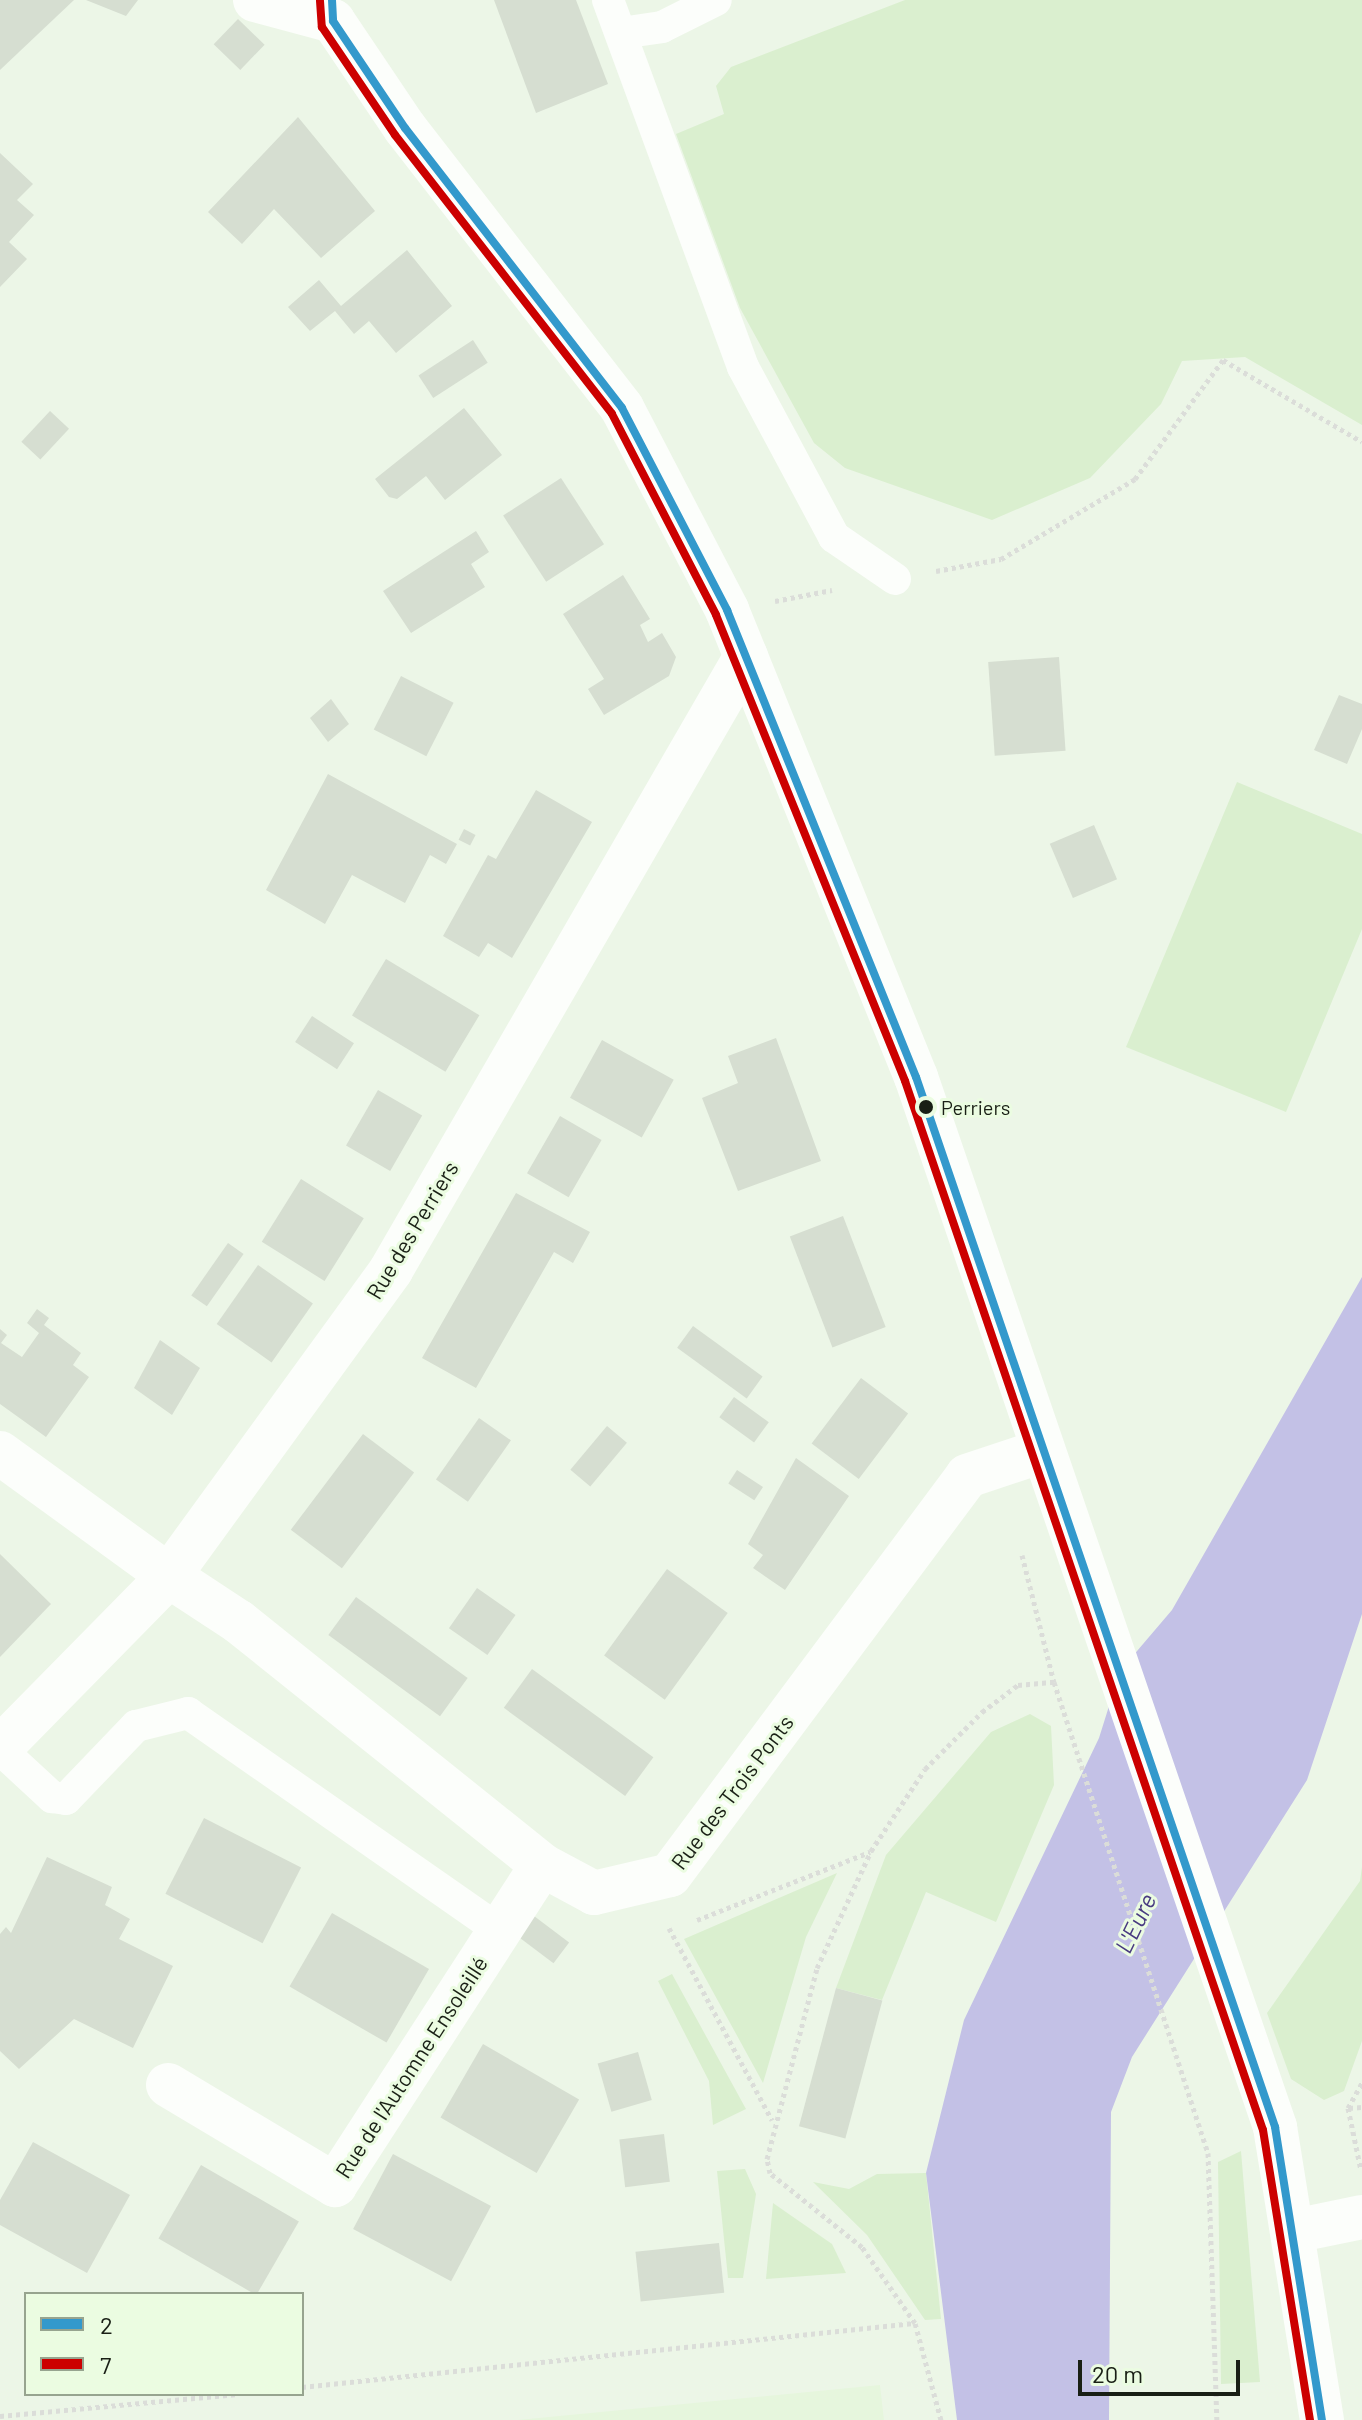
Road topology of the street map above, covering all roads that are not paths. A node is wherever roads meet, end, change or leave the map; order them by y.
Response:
1 (255, 0) edge
2 (608, 0) edge
3 (716, 0) edge
4 (332, 10) edge
5 (621, 33) junction
6 (895, 579) road end
7 (746, 656) junction
8 (1042, 1451) junction
9 (0, 1453) edge
10 (169, 1576) junction
11 (0, 1749) edge
12 (542, 1865) junction
13 (499, 1930) junction
14 (168, 2085) dead end
15 (1362, 2217) edge
16 (1294, 2231) junction
17 (1322, 2420) edge

1 - 4 street
2 - 5 lane
3 - 5 lane
4 - 7 street
5 - 6 lane
7 - 8 street
7 - 10 street, Rue des Perriers
8 - 12 street, Rue des Trois Ponts
8 - 16 street
9 - 10 street, Rue des Trois Ponts
10 - 11 street, Rue des Perriers
10 - 12 street, Rue des Trois Ponts
11 - 13 lane
12 - 13 street, Rue de l'Automne Ensoleillé
13 - 14 street, Rue de l'Automne Ensoleillé
15 - 16 street
16 - 17 street

